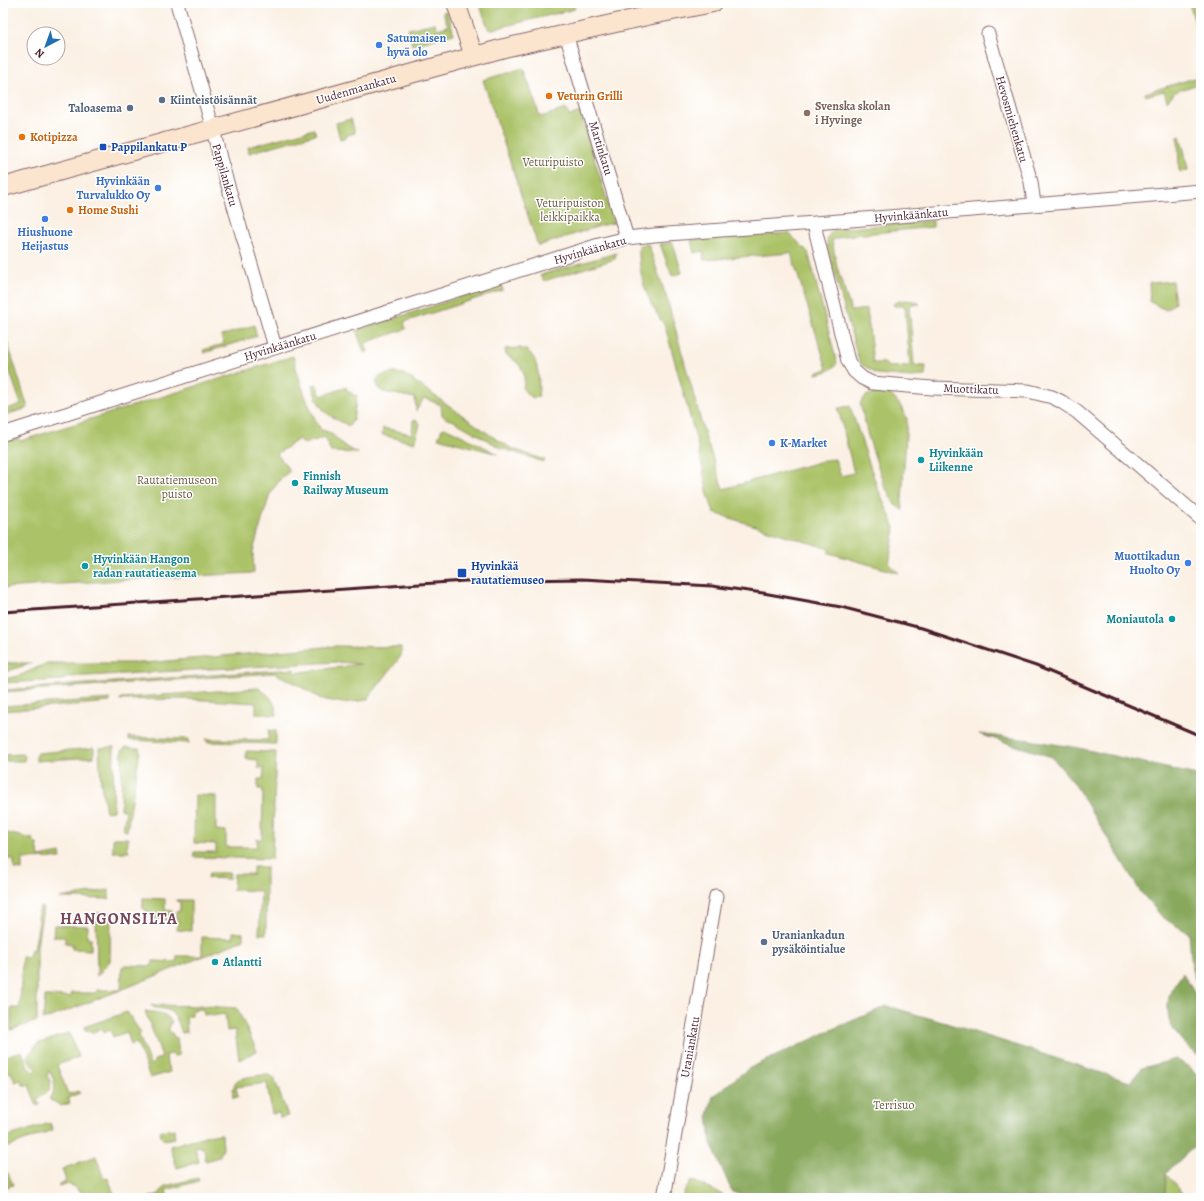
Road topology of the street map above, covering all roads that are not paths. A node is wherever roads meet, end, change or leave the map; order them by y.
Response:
1 (177, 3) edge
2 (456, 3) edge
3 (713, 3) edge
4 (566, 34) junction
5 (988, 34) dead end
6 (474, 56) junction
7 (213, 129) junction
8 (3, 187) edge
9 (1201, 191) edge
10 (1034, 204) junction
11 (815, 223) junction
12 (627, 238) junction
13 (275, 347) junction
14 (3, 434) edge
15 (1201, 519) edge
16 (716, 896) dead end
17 (664, 1198) edge

1 - 7 street, Pappilankatu
2 - 6 main road
3 - 4 main road, Uudenmaankatu
4 - 6 main road, Uudenmaankatu
4 - 12 street, Martinkatu
5 - 10 street, Hevosmiehenkatu
6 - 7 main road, Uudenmaankatu
7 - 8 main road, Uudenmaankatu
7 - 13 street, Pappilankatu
9 - 10 street, Hyvinkäänkatu
10 - 11 street, Hyvinkäänkatu
11 - 12 street, Hyvinkäänkatu
11 - 15 street, Muottikatu
12 - 13 street, Hyvinkäänkatu
13 - 14 street, Hyvinkäänkatu
16 - 17 street, Uraniankatu

